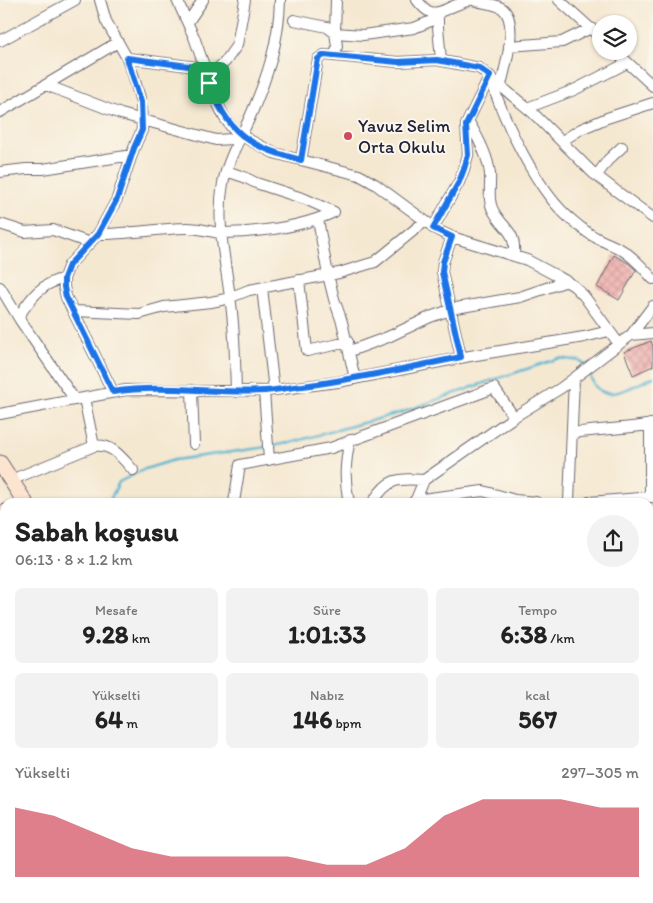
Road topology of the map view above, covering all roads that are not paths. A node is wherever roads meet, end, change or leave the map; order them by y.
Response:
1 (75, 0) edge
2 (100, 0) edge
3 (177, 0) edge
4 (203, 0) edge
5 (245, 0) edge
6 (280, 0) edge
7 (336, 0) edge
8 (417, 0) edge
9 (471, 0) edge
10 (559, 0) edge
11 (438, 14) junction
12 (294, 20) dead end
13 (188, 22) junction
14 (592, 28) joint
15 (335, 32) junction
16 (0, 41) edge
17 (118, 42) junction
18 (509, 46) junction
19 (335, 56) junction
20 (127, 58) junction
21 (441, 60) junction
22 (624, 60) edge
23 (627, 63) junction
24 (206, 73) junction
25 (490, 76) junction
26 (500, 85) junction
27 (46, 86) junction
28 (653, 86) edge
29 (653, 102) edge
30 (527, 108) junction
31 (0, 112) edge
32 (143, 121) junction
33 (468, 121) junction
34 (240, 135) junction
35 (562, 141) junction
36 (622, 147) dead end
37 (132, 155) junction
38 (301, 160) junction
39 (226, 171) junction
40 (0, 172) edge
41 (597, 175) junction
42 (653, 218) edge
43 (318, 220) junction
44 (424, 222) junction
45 (0, 224) edge
46 (433, 228) junction
47 (221, 233) junction
48 (98, 234) junction
49 (452, 237) junction
50 (90, 243) junction
51 (514, 256) junction
52 (328, 275) junction
53 (64, 278) junction
54 (653, 279) edge
55 (299, 280) junction
56 (567, 282) junction
57 (0, 287) edge
58 (262, 288) junction
59 (230, 297) junction
60 (653, 306) edge
61 (451, 310) junction
62 (74, 311) junction
63 (18, 317) junction
64 (609, 331) junction
65 (653, 333) edge
66 (632, 335) junction
67 (619, 344) junction
68 (349, 347) junction
69 (461, 357) junction
70 (578, 375) junction
71 (355, 379) junction
72 (192, 390) junction
73 (269, 390) junction
74 (113, 392) junction
75 (236, 392) junction
76 (80, 399) junction
77 (0, 414) edge
78 (514, 417) junction
79 (652, 424) edge
80 (573, 433) junction
81 (350, 440) junction
82 (194, 444) dead end
83 (94, 446) junction
84 (268, 456) junction
85 (0, 462) edge
86 (133, 470) dead end
87 (424, 480) junction
88 (6, 486) edge
89 (651, 497) edge
90 (20, 498) edge
91 (235, 498) edge
92 (348, 498) edge
93 (376, 498) edge
94 (416, 498) edge
95 (435, 498) edge
96 (510, 498) edge
97 (569, 498) edge

1 - 16 street
2 - 17 street
3 - 13 street
4 - 13 street
5 - 24 street
6 - 34 street
7 - 15 street
8 - 11 street
9 - 11 street
9 - 18 street
10 - 14 street
11 - 15 street
11 - 21 street
12 - 15 street
13 - 24 street
14 - 18 street
15 - 19 street
17 - 20 street
17 - 27 street
18 - 26 street
19 - 21 street
19 - 38 street
20 - 24 street
20 - 32 street
21 - 25 street
22 - 23 street
23 - 28 street
23 - 30 street
24 - 34 street
25 - 26 street
25 - 33 street
25 - 54 street
26 - 30 street
27 - 31 street
27 - 32 street
29 - 35 street
30 - 35 street
32 - 34 street
32 - 37 street
33 - 46 street
33 - 51 street
34 - 38 street
34 - 39 street
35 - 41 street
36 - 41 street
37 - 40 street
37 - 48 street
38 - 44 street
39 - 43 street
39 - 47 street
41 - 42 street
43 - 47 street
43 - 52 street
44 - 46 street
44 - 52 street
45 - 50 street
46 - 49 street
47 - 48 street
47 - 59 street
48 - 50 street
49 - 51 street
49 - 61 street
50 - 53 street
51 - 56 street
52 - 55 street
52 - 68 street
53 - 62 street
53 - 63 street
55 - 58 street
55 - 68 street
56 - 61 street
56 - 64 street
57 - 63 street
58 - 59 street
58 - 73 street
59 - 62 street
59 - 75 street
60 - 66 street
61 - 68 street
61 - 69 street
62 - 74 street
63 - 76 street
64 - 67 street
64 - 69 street
65 - 66 street
66 - 67 street
67 - 70 street
68 - 71 street
69 - 71 street
70 - 78 street
70 - 80 street
71 - 73 street
72 - 74 street
72 - 75 street
72 - 82 street
73 - 75 street
73 - 84 street
74 - 76 street
76 - 77 street
76 - 83 street
78 - 81 street
78 - 87 street
79 - 80 street
79 - 89 street
80 - 97 street
81 - 84 street
81 - 92 street
83 - 86 street
83 - 88 street
84 - 91 street
85 - 88 street
87 - 93 street
87 - 94 street
88 - 90 street
95 - 96 street

